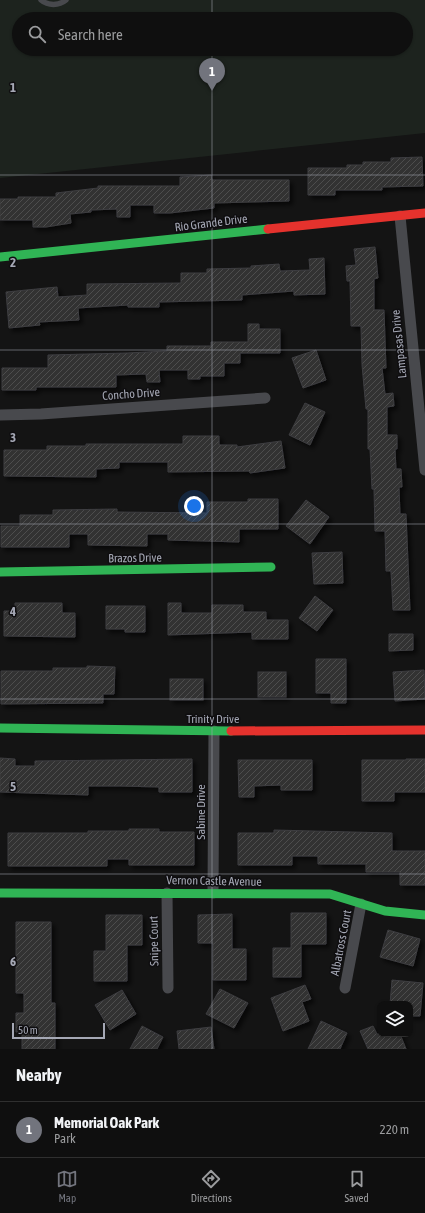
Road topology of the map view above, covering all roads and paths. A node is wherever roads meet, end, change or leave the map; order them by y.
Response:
1 (41, 0) edge
2 (66, 0) edge
3 (425, 213) edge
4 (400, 216) junction
5 (0, 257) edge
6 (265, 398) dead end
7 (0, 415) edge
8 (425, 470) edge
9 (271, 567) dead end
10 (0, 572) edge
11 (0, 728) edge
12 (425, 730) edge
13 (214, 731) junction
14 (0, 893) edge
15 (166, 893) junction
16 (213, 893) junction
17 (361, 904) junction
18 (425, 915) edge
19 (168, 988) dead end
20 (345, 988) dead end

1 - 2 lane
3 - 4 street, Rio Grande Drive
4 - 5 street, Rio Grande Drive
4 - 8 street, Lampasas Drive
6 - 7 street, Concho Drive
9 - 10 street, Brazos Drive
11 - 13 street, Trinity Drive
12 - 13 street, Trinity Drive
13 - 16 street, Sabine Drive
14 - 15 street, Vernon Castle Avenue
15 - 16 street, Vernon Castle Avenue
15 - 19 street, Snipe Court
16 - 17 street, Vernon Castle Avenue
17 - 18 street, Vernon Castle Avenue
17 - 20 street, Albatross Court

